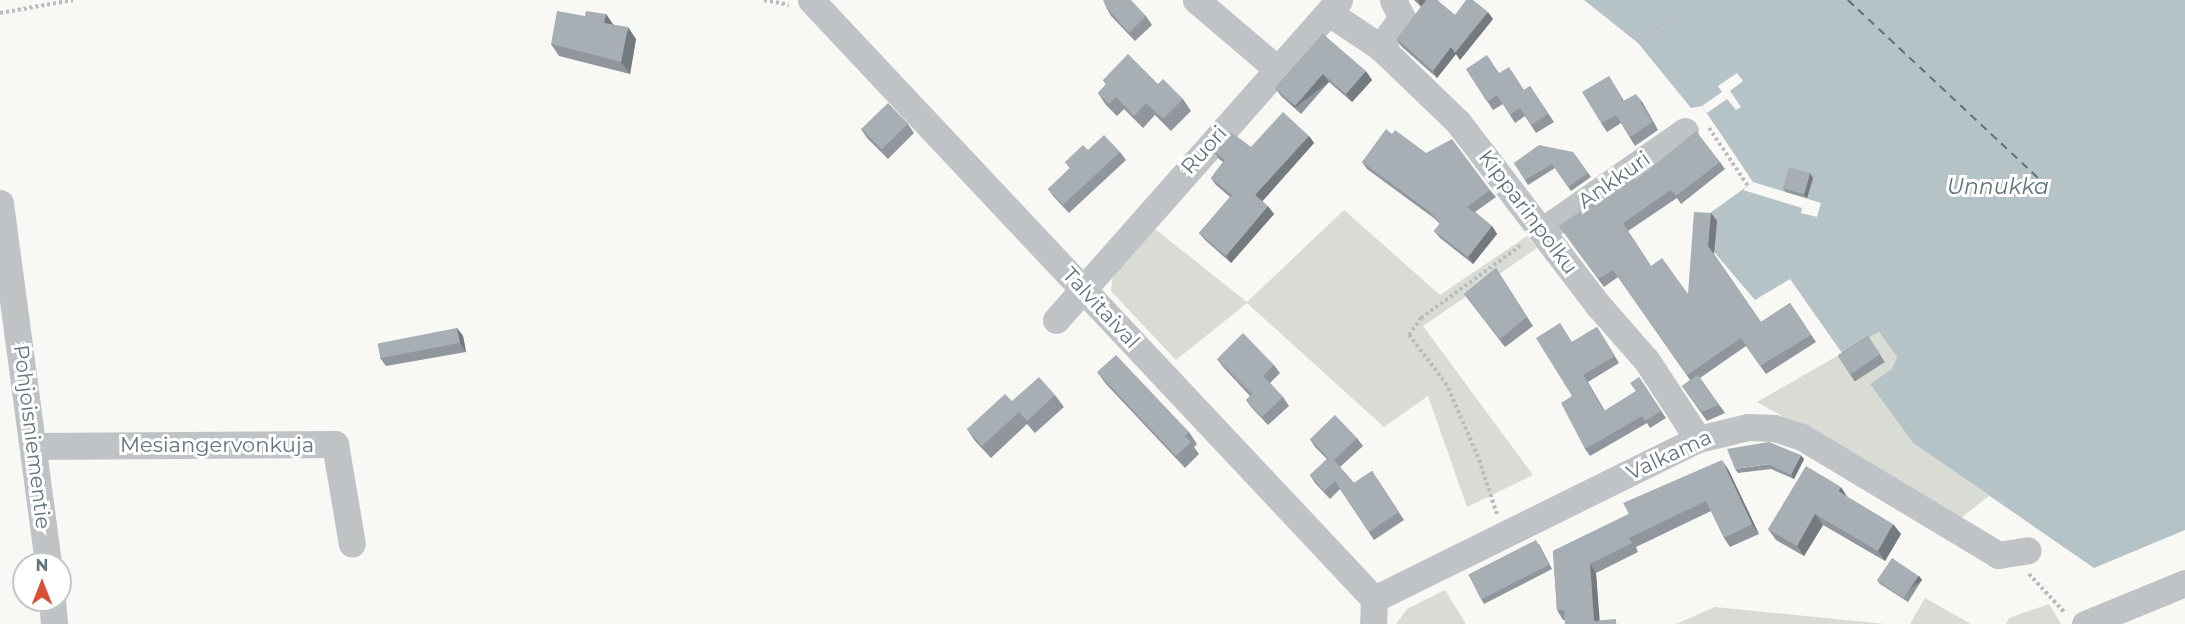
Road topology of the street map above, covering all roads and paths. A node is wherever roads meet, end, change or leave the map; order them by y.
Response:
1 (73, 0) edge
2 (811, 0) edge
3 (1196, 0) edge
4 (1393, 0) edge
5 (1334, 6) edge
6 (0, 14) edge
7 (1674, 16) dead end
8 (1638, 43) dead end
9 (1380, 47) junction
10 (1277, 69) junction
11 (1696, 127) joint
12 (1748, 186) dead end
13 (0, 203) edge
14 (1543, 230) junction
15 (1083, 289) junction
16 (1056, 320) dead end
17 (1698, 439) junction
18 (34, 446) junction
19 (1503, 534) junction
20 (352, 544) dead end
21 (2028, 550) dead end
22 (47, 552) edge
23 (1998, 555) junction
24 (2185, 583) edge
25 (1373, 611) edge
26 (2075, 619) edge

1 - 6 path
2 - 15 street, Talvitaival
3 - 10 street
4 - 9 street
5 - 9 street, Kipparinpolku
5 - 10 street, Ruori
7 - 8 path
9 - 14 street, Kipparinpolku
10 - 15 street, Ruori
11 - 12 path
11 - 14 street, Ankkuri
13 - 18 street, Pohjoisniementie
14 - 17 street, Kipparinpolku
14 - 19 path
15 - 16 street, Ruori
15 - 25 street, Talvitaival
17 - 19 street, Valkama
17 - 23 street, Valkama
18 - 20 street, Mesiangervonkuja
18 - 22 street, Pohjoisniementie
19 - 25 street, Valkama
21 - 23 street
23 - 26 path
24 - 26 street

